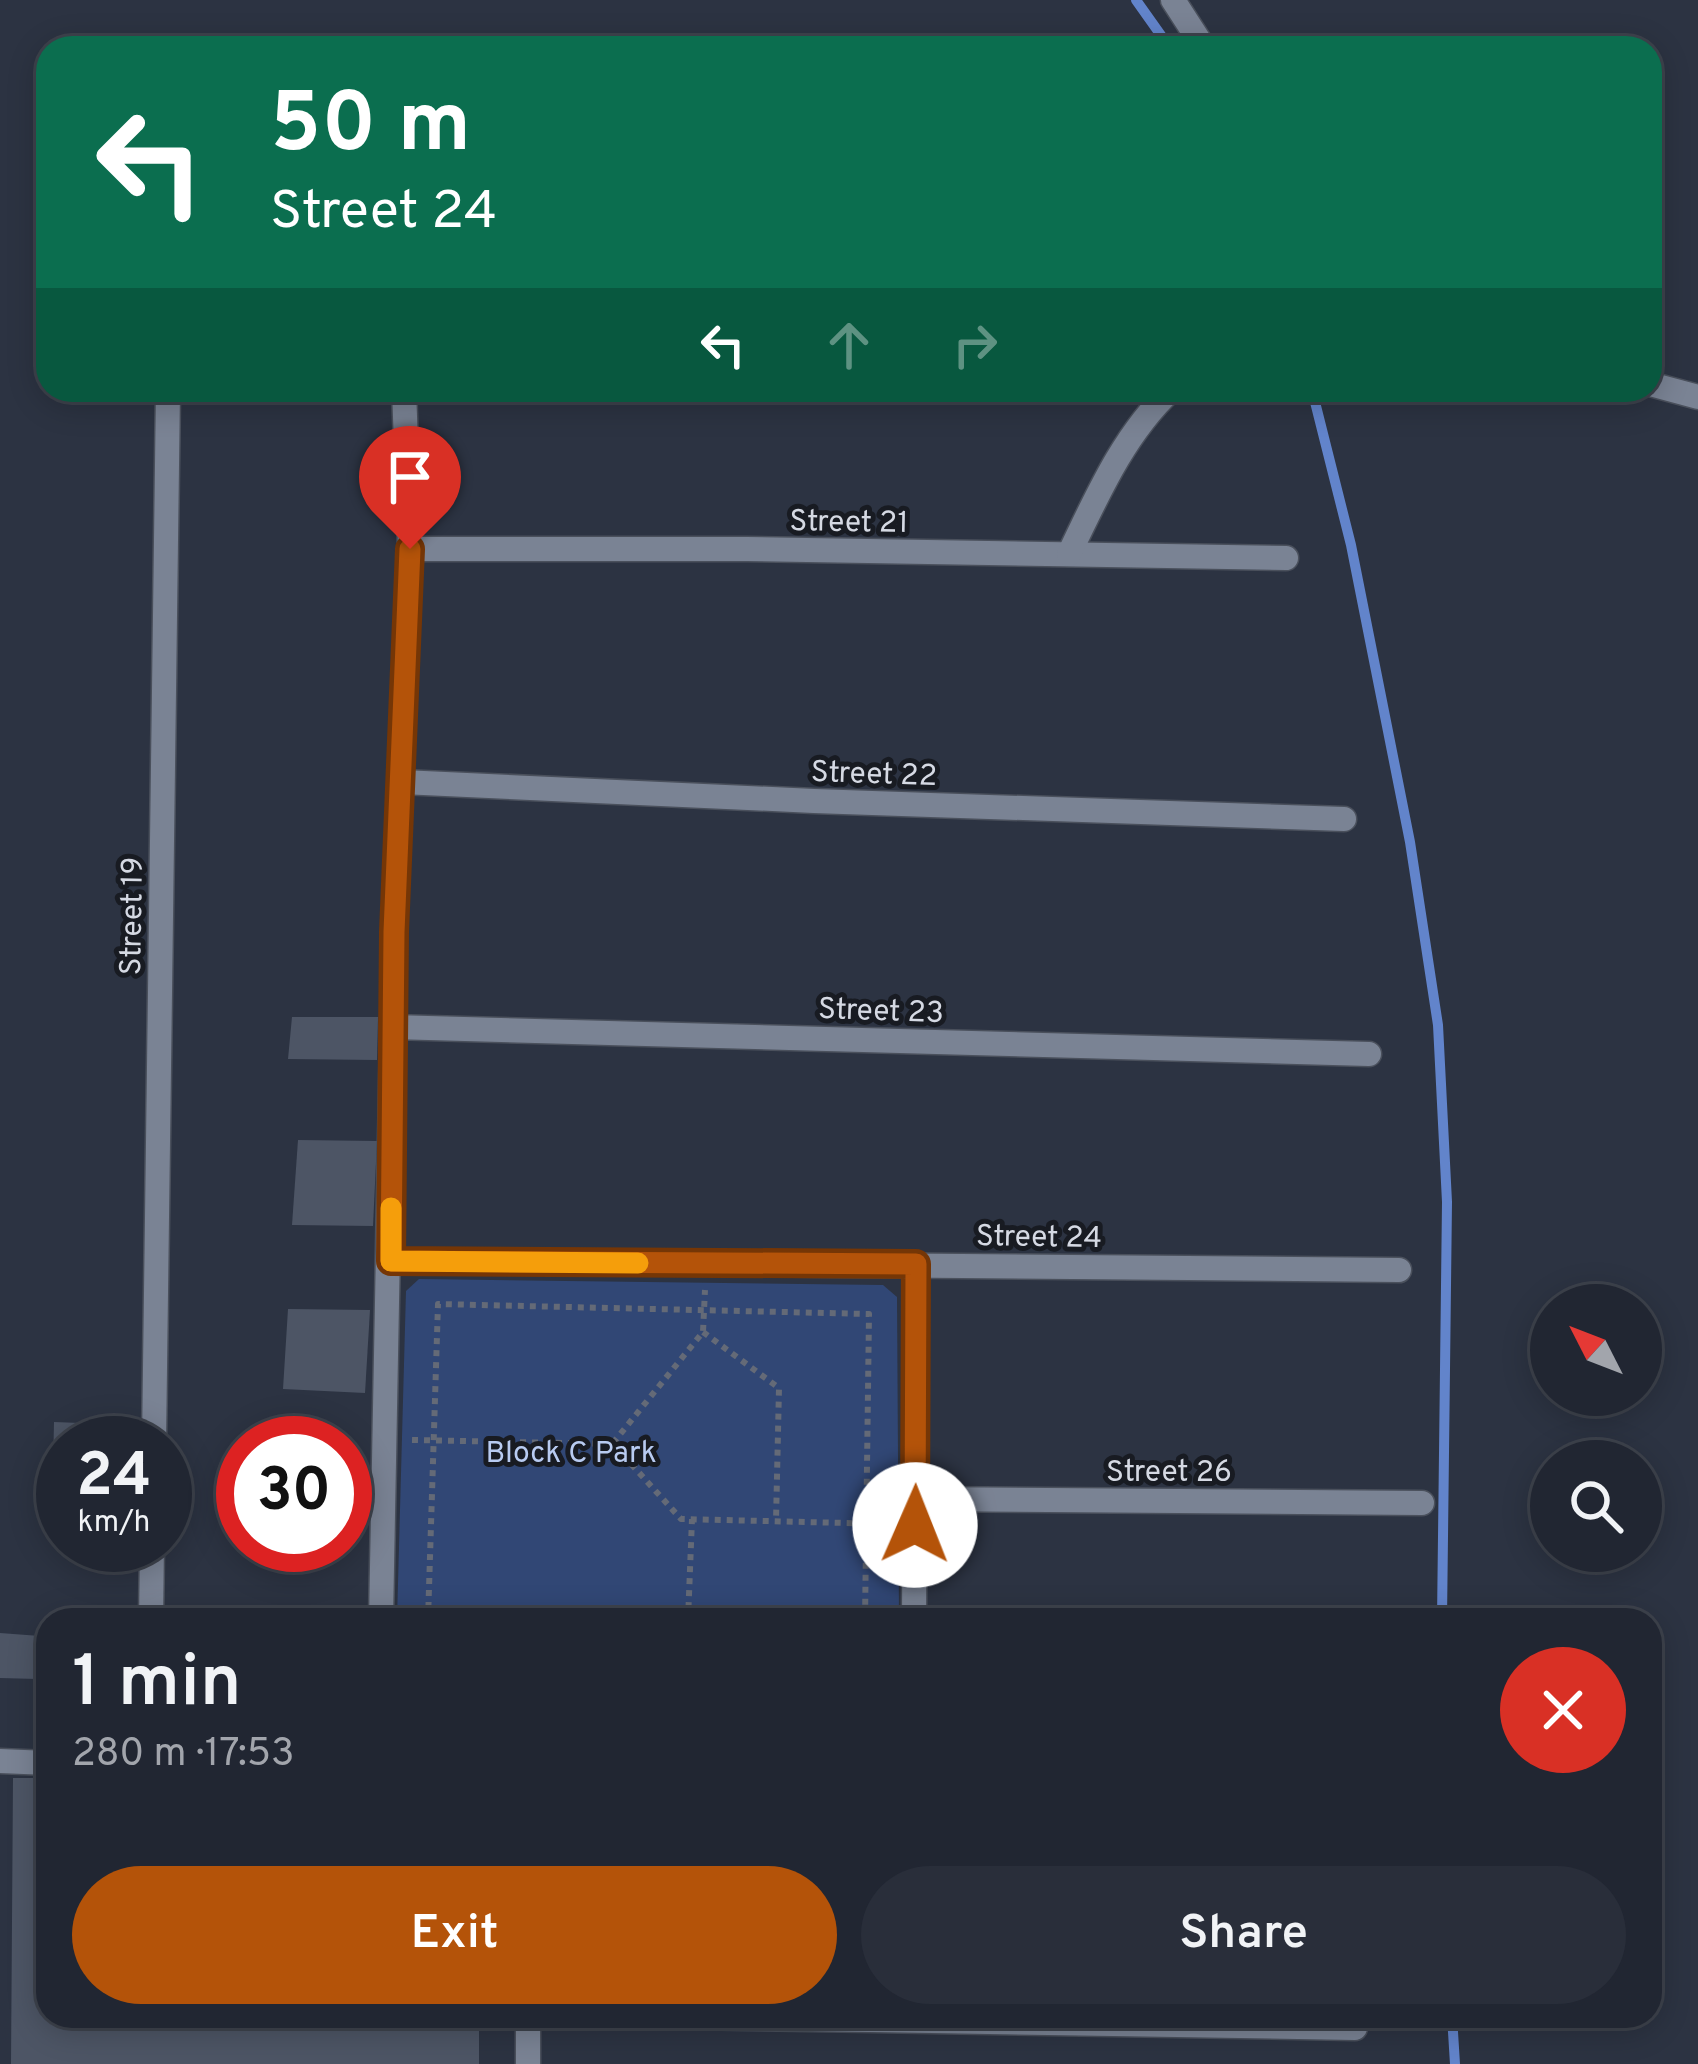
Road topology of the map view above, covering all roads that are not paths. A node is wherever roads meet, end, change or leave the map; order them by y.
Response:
1 (1173, 0) edge
2 (1196, 36) edge
3 (1662, 388) edge
4 (1698, 398) edge
5 (168, 402) edge
6 (404, 402) edge
7 (1158, 402) edge
8 (410, 549) junction
9 (1070, 554) junction
10 (1286, 557) dead end
11 (402, 782) junction
12 (1343, 820) dead end
13 (392, 1027) junction
14 (1369, 1054) dead end
15 (391, 1261) junction
16 (916, 1264) junction
17 (1399, 1270) dead end
18 (154, 1416) edge
19 (916, 1498) junction
20 (1422, 1503) dead end
21 (152, 1572) edge
22 (152, 1608) edge
23 (382, 1608) edge
24 (914, 1608) edge
25 (0, 1761) edge
26 (36, 1762) edge
27 (528, 2028) edge
28 (528, 2064) edge

1 - 2 street
3 - 4 street
5 - 18 street, Street 19
6 - 8 street
7 - 9 street
8 - 9 street, Street 21
8 - 11 street
9 - 10 street, Street 21
11 - 12 street, Street 22
11 - 13 street
13 - 14 street, Street 23
13 - 15 street
15 - 16 street, Street 24
15 - 23 street
16 - 17 street, Street 24
16 - 19 street
19 - 20 street, Street 26
19 - 24 street
21 - 22 street
25 - 26 street
27 - 28 street

